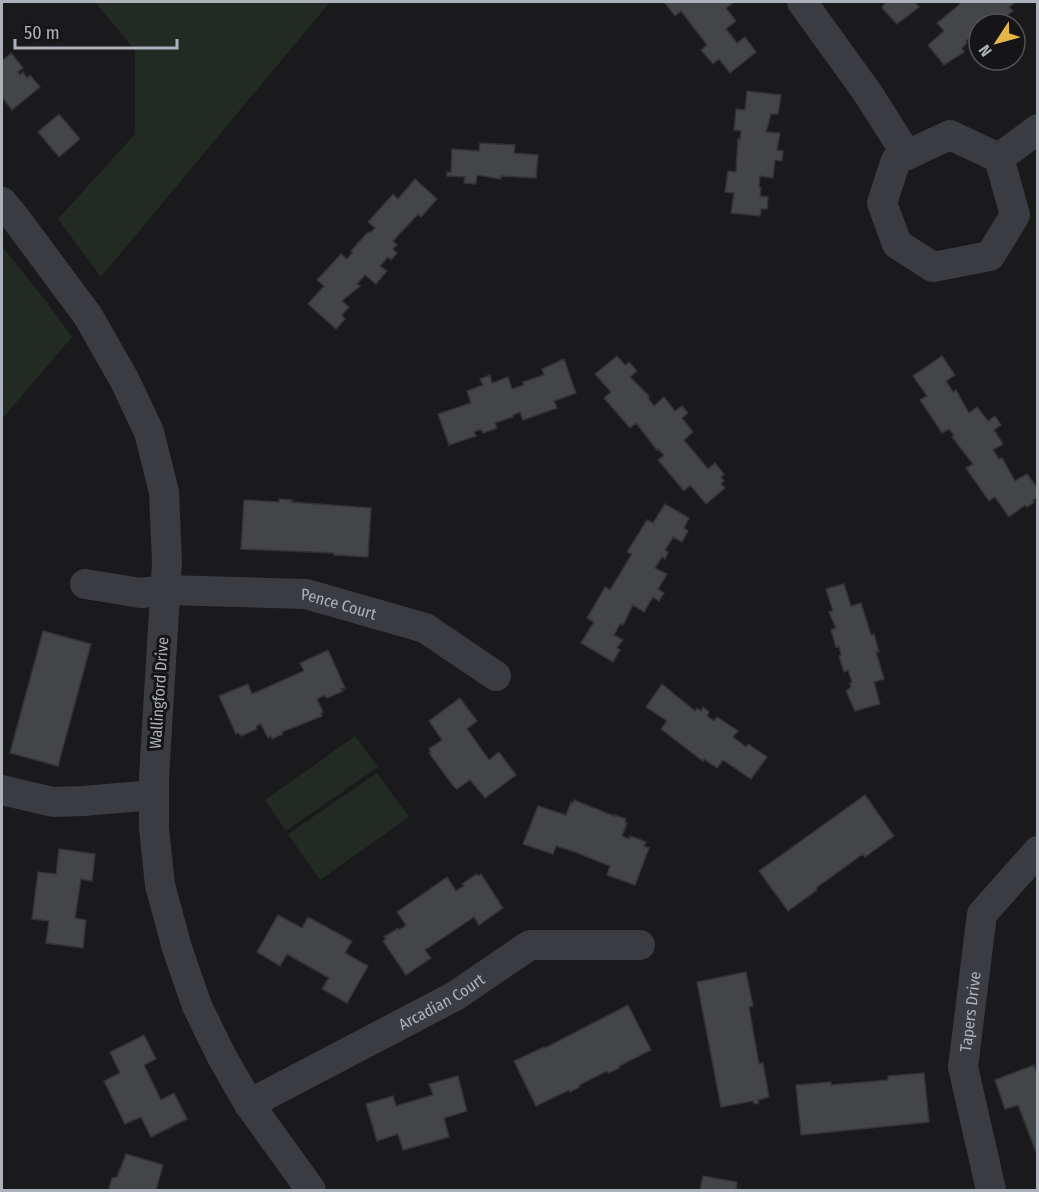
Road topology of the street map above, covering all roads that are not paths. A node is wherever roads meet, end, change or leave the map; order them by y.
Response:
1 (802, 2) edge
2 (1038, 129) edge
3 (907, 155) junction
4 (999, 158) junction
5 (2, 202) edge
6 (86, 584) dead end
7 (166, 590) junction
8 (496, 676) dead end
9 (2, 790) edge
10 (154, 795) junction
11 (1038, 851) edge
12 (640, 945) dead end
13 (249, 1104) junction
14 (311, 1191) edge
15 (991, 1191) edge

1 - 3 street
2 - 4 street
3 - 4 street
3 - 4 street
5 - 7 street, Wallingford Drive
6 - 7 street, Pence Court
7 - 8 street, Pence Court
7 - 10 street, Wallingford Drive
9 - 10 street
10 - 13 street, Wallingford Drive
11 - 15 street, Tapers Drive
12 - 13 street, Arcadian Court
13 - 14 street, Wallingford Drive

